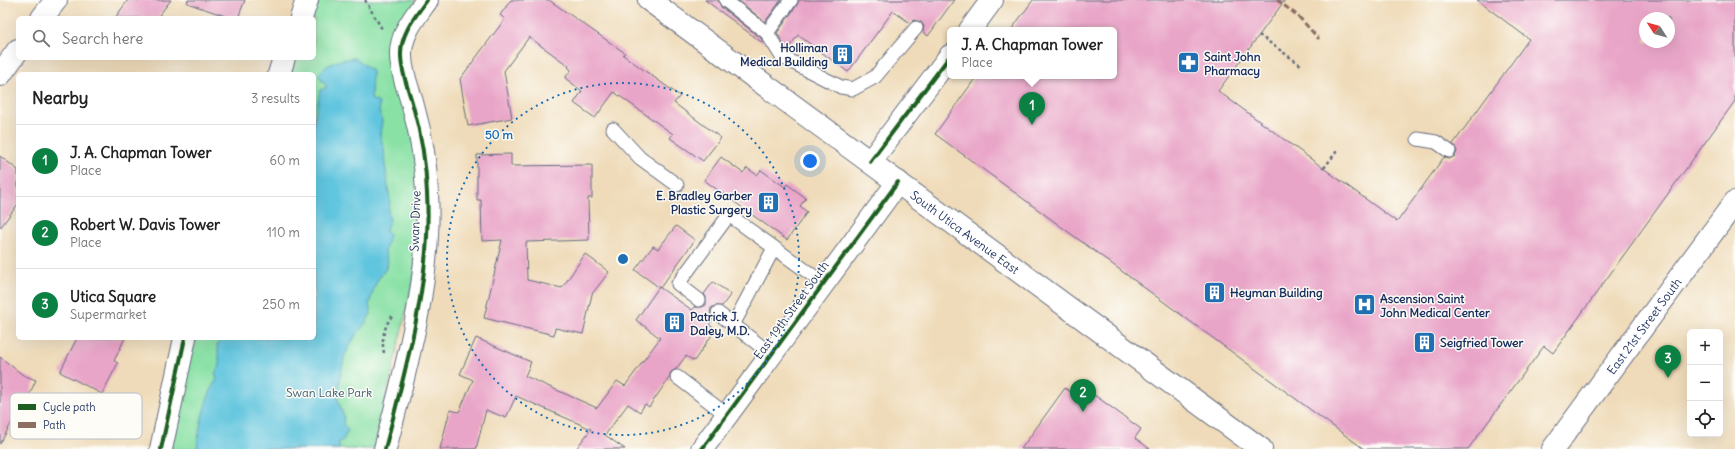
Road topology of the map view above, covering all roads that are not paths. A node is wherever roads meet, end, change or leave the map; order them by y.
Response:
1 (56, 0) edge
2 (307, 0) edge
3 (427, 0) edge
4 (727, 0) edge
5 (791, 0) edge
6 (992, 0) edge
7 (651, 1) edge
8 (44, 16) edge
9 (302, 16) edge
10 (972, 27) edge
11 (916, 28) dead end
12 (767, 33) junction
13 (16, 53) edge
14 (283, 60) edge
15 (947, 60) edge
16 (280, 72) edge
17 (0, 75) edge
18 (612, 129) dead end
19 (1418, 139) dead end
20 (1448, 151) dead end
21 (870, 162) junction
22 (898, 182) junction
23 (677, 185) dead end
24 (1735, 202) edge
25 (774, 248) junction
26 (823, 283) junction
27 (700, 300) dead end
28 (718, 313) dead end
29 (733, 325) junction
30 (185, 340) edge
31 (771, 354) junction
32 (677, 377) dead end
33 (727, 415) junction
34 (161, 449) edge
35 (385, 449) edge
36 (702, 449) edge
37 (1261, 449) edge
38 (1553, 449) edge

1 - 8 street
2 - 9 street
3 - 35 street, Swan Drive
4 - 12 lane
5 - 12 lane
6 - 10 street
7 - 21 street, South Utica Avenue East
11 - 12 lane
13 - 17 street
14 - 16 street
15 - 21 street
18 - 23 lane
19 - 20 lane
21 - 22 street, South Utica Avenue East
22 - 26 street, East 19th Street South
22 - 37 street, South Utica Avenue East
24 - 38 street, East 21st Street South
25 - 26 lane
25 - 27 lane
25 - 29 lane
26 - 31 street, East 19th Street South
28 - 29 lane
29 - 31 lane
30 - 34 street
31 - 33 street, East 19th Street South
32 - 33 lane
33 - 36 street, East 19th Street South

